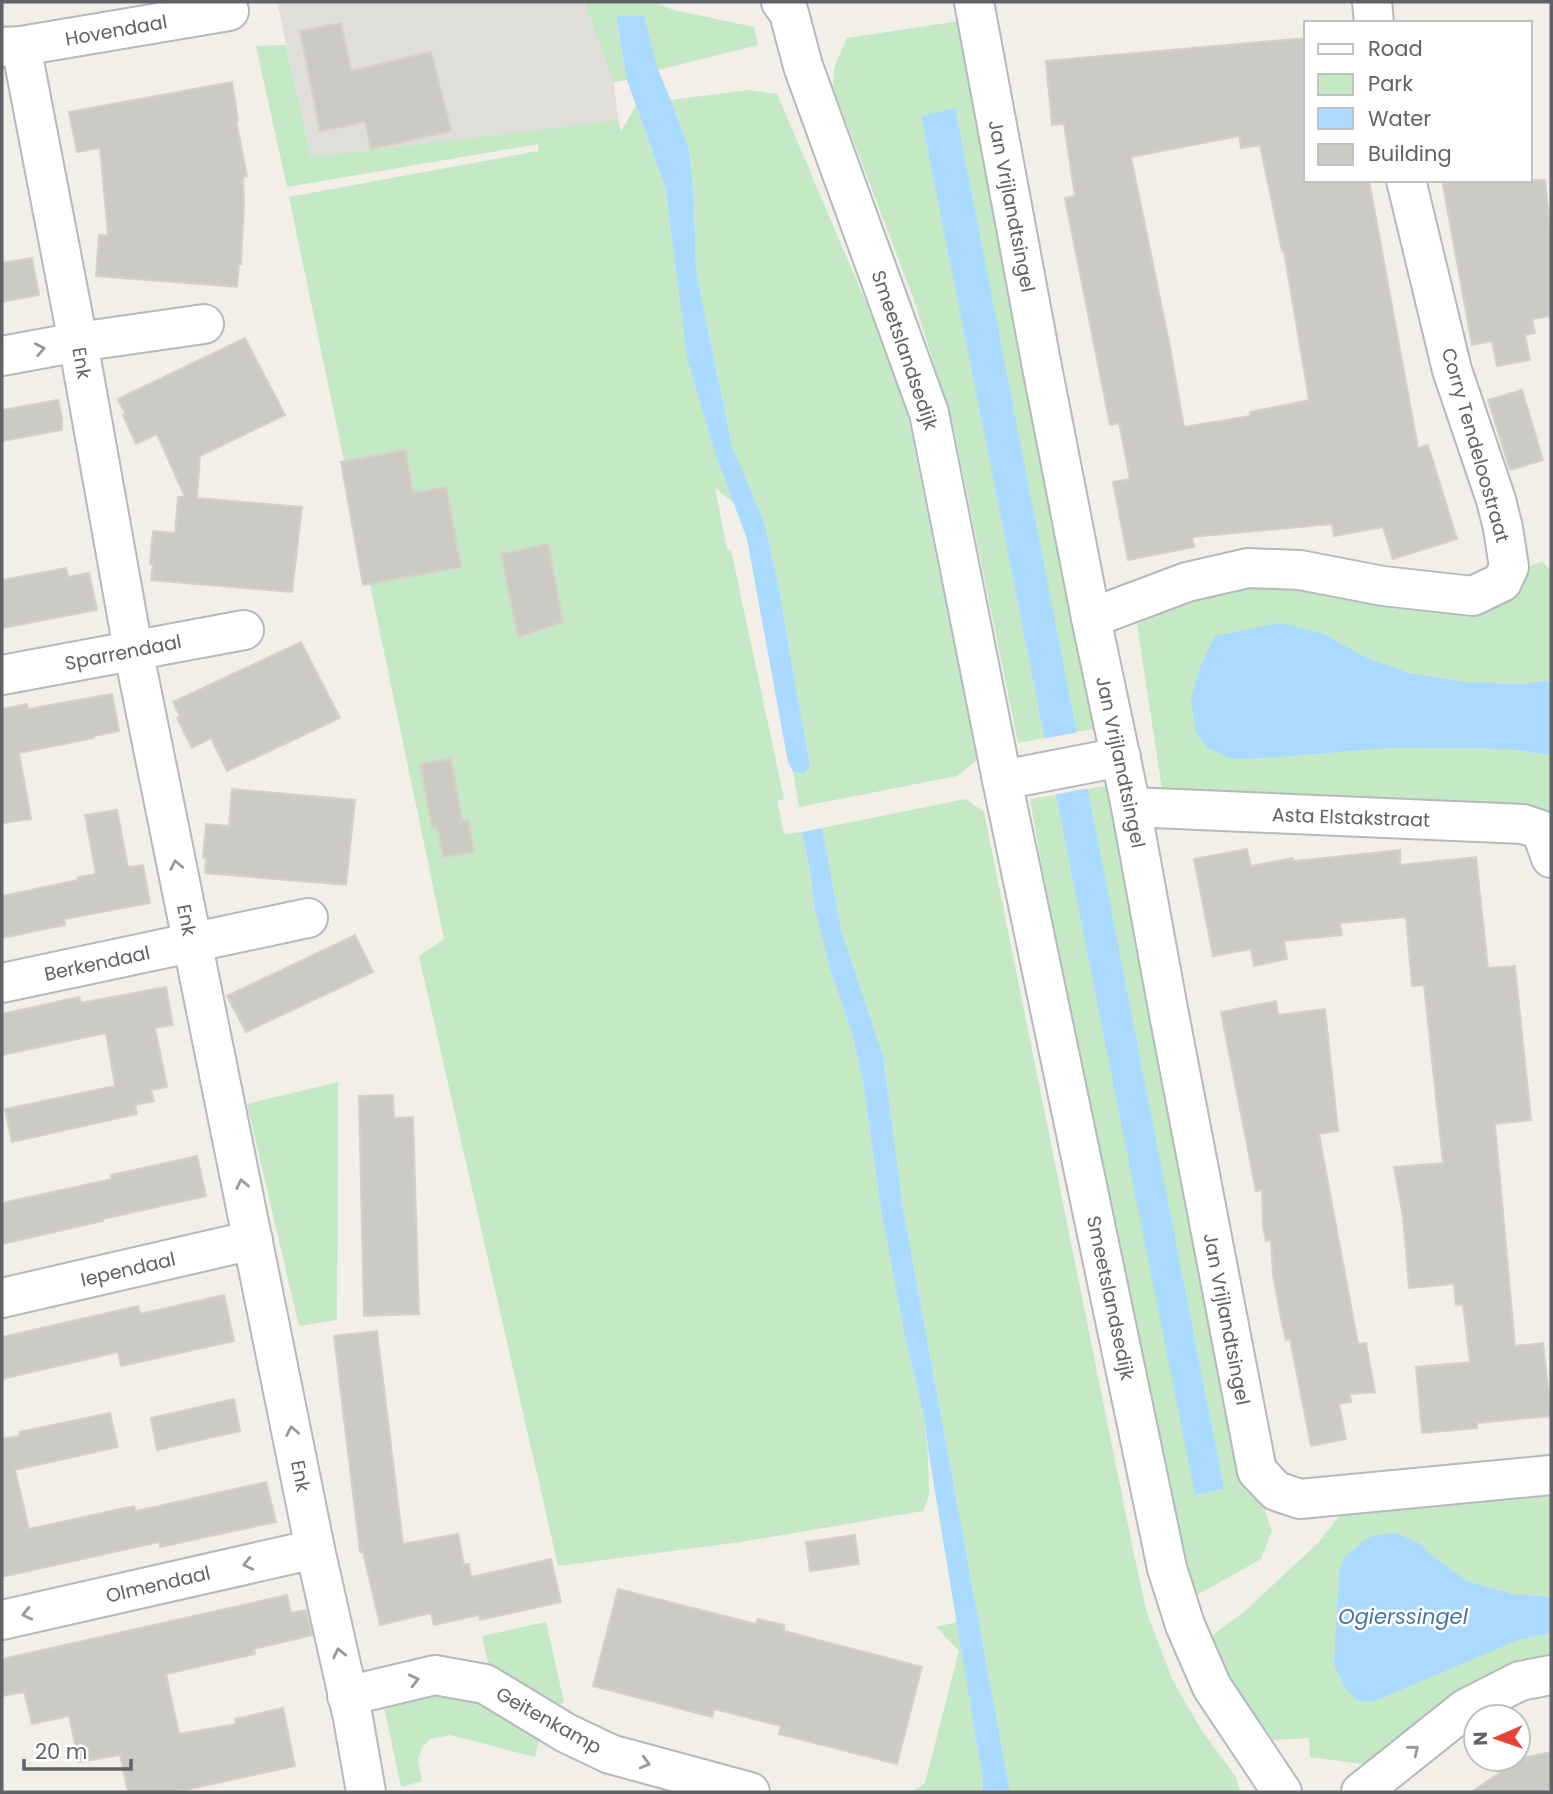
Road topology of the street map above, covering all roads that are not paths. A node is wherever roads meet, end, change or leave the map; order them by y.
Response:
1 (975, 2) edge
2 (1372, 2) edge
3 (787, 5) edge
4 (229, 10) dead end
5 (1374, 21) edge
6 (11, 47) edge
7 (1406, 182) edge
8 (204, 324) dead end
9 (78, 342) junction
10 (2, 356) edge
11 (1091, 618) junction
12 (244, 630) dead end
13 (133, 649) junction
14 (2, 675) edge
15 (1110, 759) junction
16 (1016, 777) junction
17 (1131, 807) junction
18 (1548, 839) edge
19 (308, 918) dead end
20 (191, 943) junction
21 (2, 983) edge
22 (253, 1240) junction
23 (2, 1298) edge
24 (1551, 1475) edge
25 (315, 1549) junction
26 (2, 1620) edge
27 (1551, 1675) edge
28 (348, 1696) junction
29 (366, 1792) edge
30 (750, 1792) edge
31 (1282, 1792) edge
32 (1361, 1792) edge

1 - 11 street, Jan Vrijlandtsingel
2 - 5 street
3 - 16 street, Smeetslandsedijk
4 - 6 street, Hovendaal
6 - 9 street, Enk
7 - 11 street, Corry Tendeloostraat
8 - 9 street
10 -> 9 street
9 - 13 street, Enk
11 - 15 street, Jan Vrijlandtsingel
12 - 13 street, Sparrendaal
13 - 14 street, Sparrendaal
20 -> 13 street, Enk
15 - 16 street
15 - 17 street, Jan Vrijlandtsingel
16 - 31 street, Smeetslandsedijk
17 - 18 street, Asta Elstakstraat
17 - 24 street, Jan Vrijlandtsingel
19 - 20 street
20 - 21 street, Berkendaal
22 -> 20 street, Enk
22 - 23 street, Iependaal
25 -> 22 street, Enk
25 -> 26 street, Olmendaal
28 -> 25 street, Enk
32 -> 27 street
28 - 29 street, Enk
28 -> 30 street, Geitenkamp

